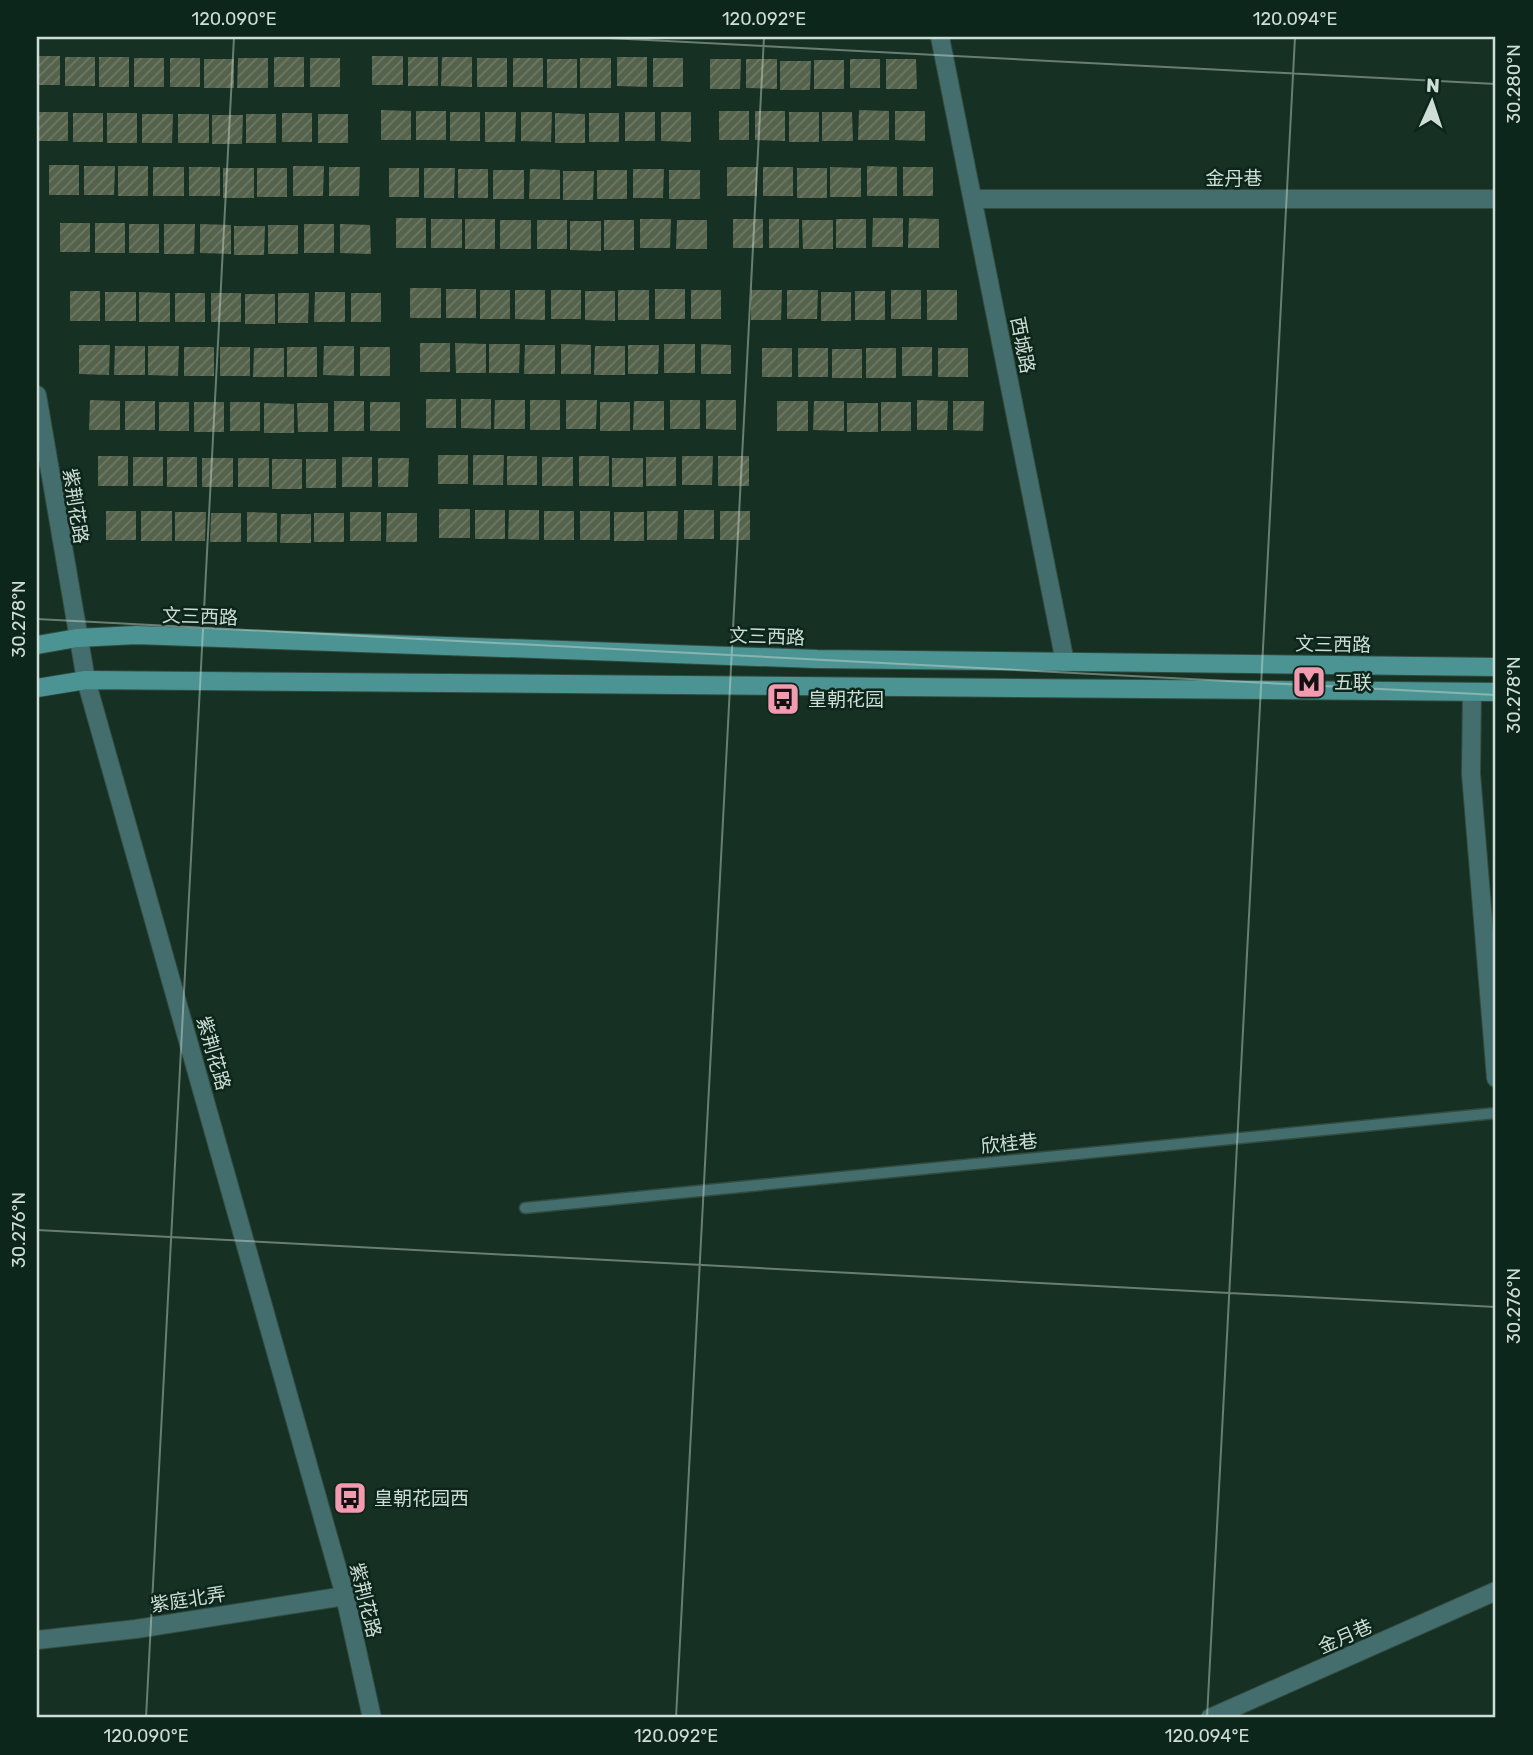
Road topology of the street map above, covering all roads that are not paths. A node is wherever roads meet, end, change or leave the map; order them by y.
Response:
1 (940, 37) edge
2 (972, 199) junction
3 (1496, 199) edge
4 (37, 395) edge
5 (77, 638) junction
6 (37, 645) edge
7 (1065, 662) junction
8 (1496, 667) edge
9 (86, 680) junction
10 (37, 688) edge
11 (1472, 692) junction
12 (1496, 692) edge
13 (1496, 1078) edge
14 (1496, 1113) edge
15 (525, 1208) dead end
16 (1496, 1591) edge
17 (345, 1596) junction
18 (37, 1640) edge
19 (372, 1718) edge
20 (1210, 1718) edge

1 - 2 street, 西城路
2 - 3 street, 金丹巷
2 - 7 street, 西城路
4 - 5 street, 紫荆花路
5 - 6 main road, 文三西路
5 - 7 main road, 文三西路
5 - 9 street, 紫荆花路
7 - 8 main road, 文三西路
9 - 10 main road
9 - 11 main road
9 - 17 street, 紫荆花路
11 - 12 main road
11 - 13 street
14 - 15 lane, 欣桂巷
16 - 20 street, 金月巷
17 - 18 street, 紫庭北弄
17 - 19 street, 紫荆花路

